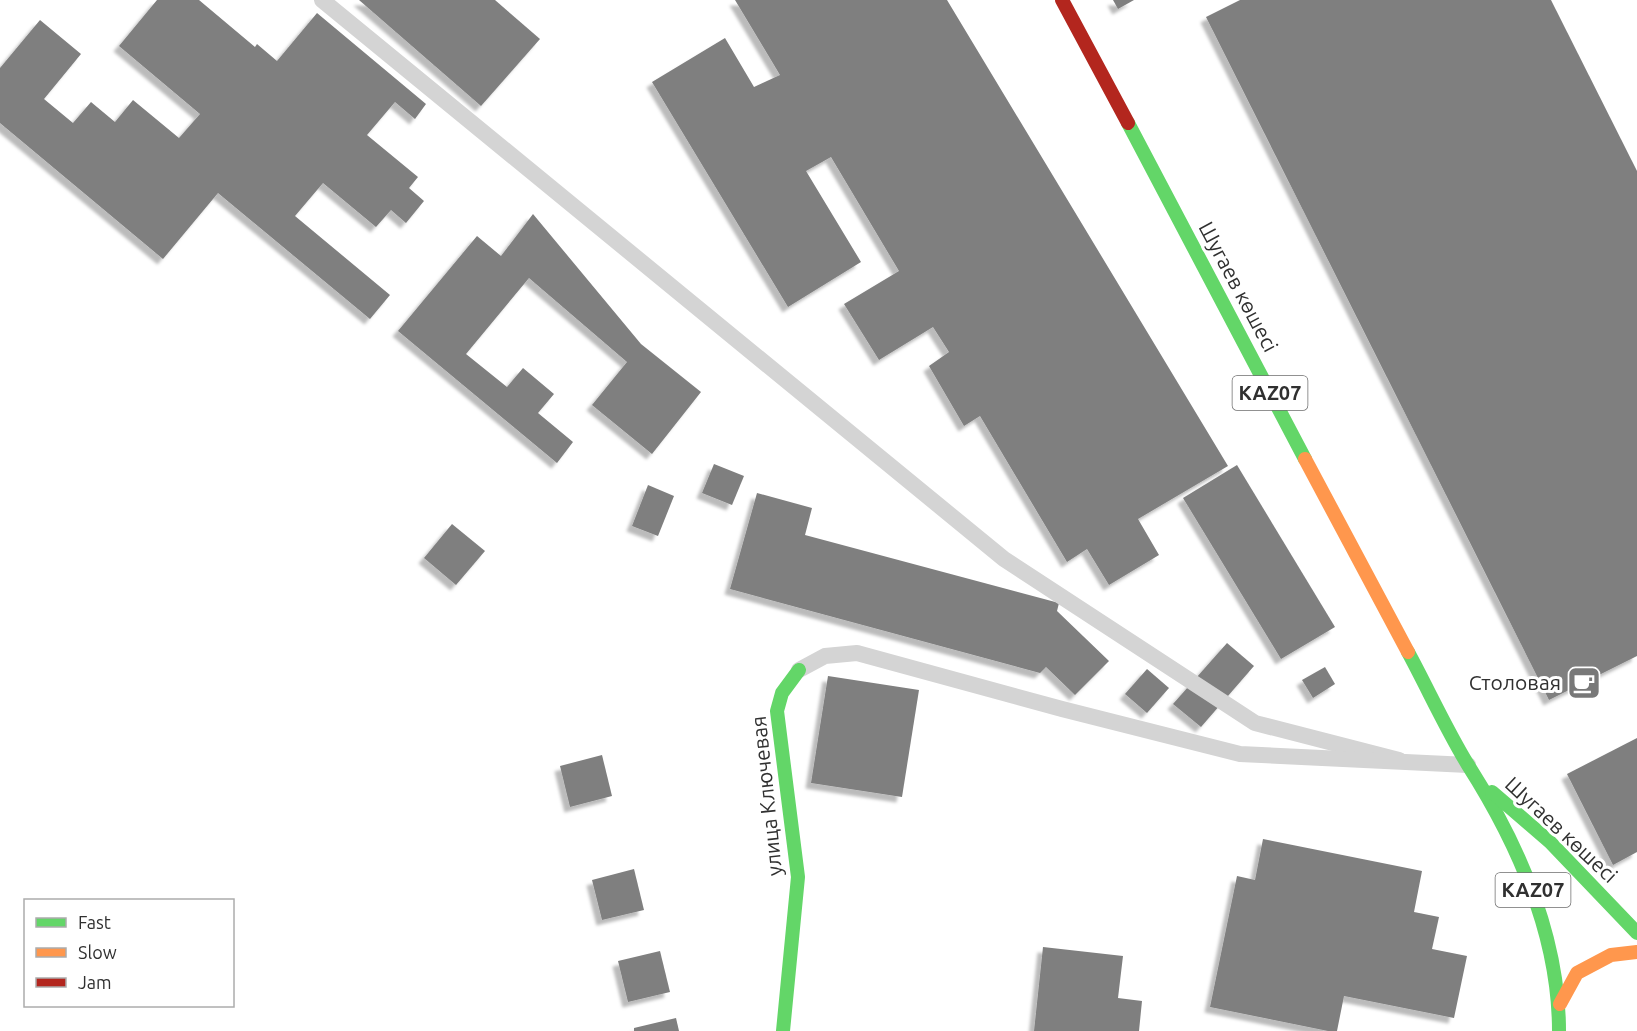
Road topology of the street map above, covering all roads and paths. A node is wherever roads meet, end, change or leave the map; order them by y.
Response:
1 (322, 0) edge
2 (1062, 0) edge
3 (799, 670) joint
4 (1399, 760) junction
5 (1468, 765) junction
6 (1482, 783) junction
7 (1637, 933) edge
8 (1637, 952) edge
9 (1560, 1004) junction
10 (783, 1031) edge
11 (1559, 1031) edge

1 - 4 lane
2 - 5 main road, Шугаев көшесі / KAZ07
3 - 4 lane
3 - 10 main road, улица Ключевая
4 - 5 lane
5 - 6 main road, Шугаев көшесі / KAZ07
6 - 7 main road, Шугаев көшесі / KAZ07
6 - 9 main road, Шугаев көшесі / KAZ07
8 - 9 main road, KAZ07
9 - 11 main road, Шугаев көшесі / KAZ07

